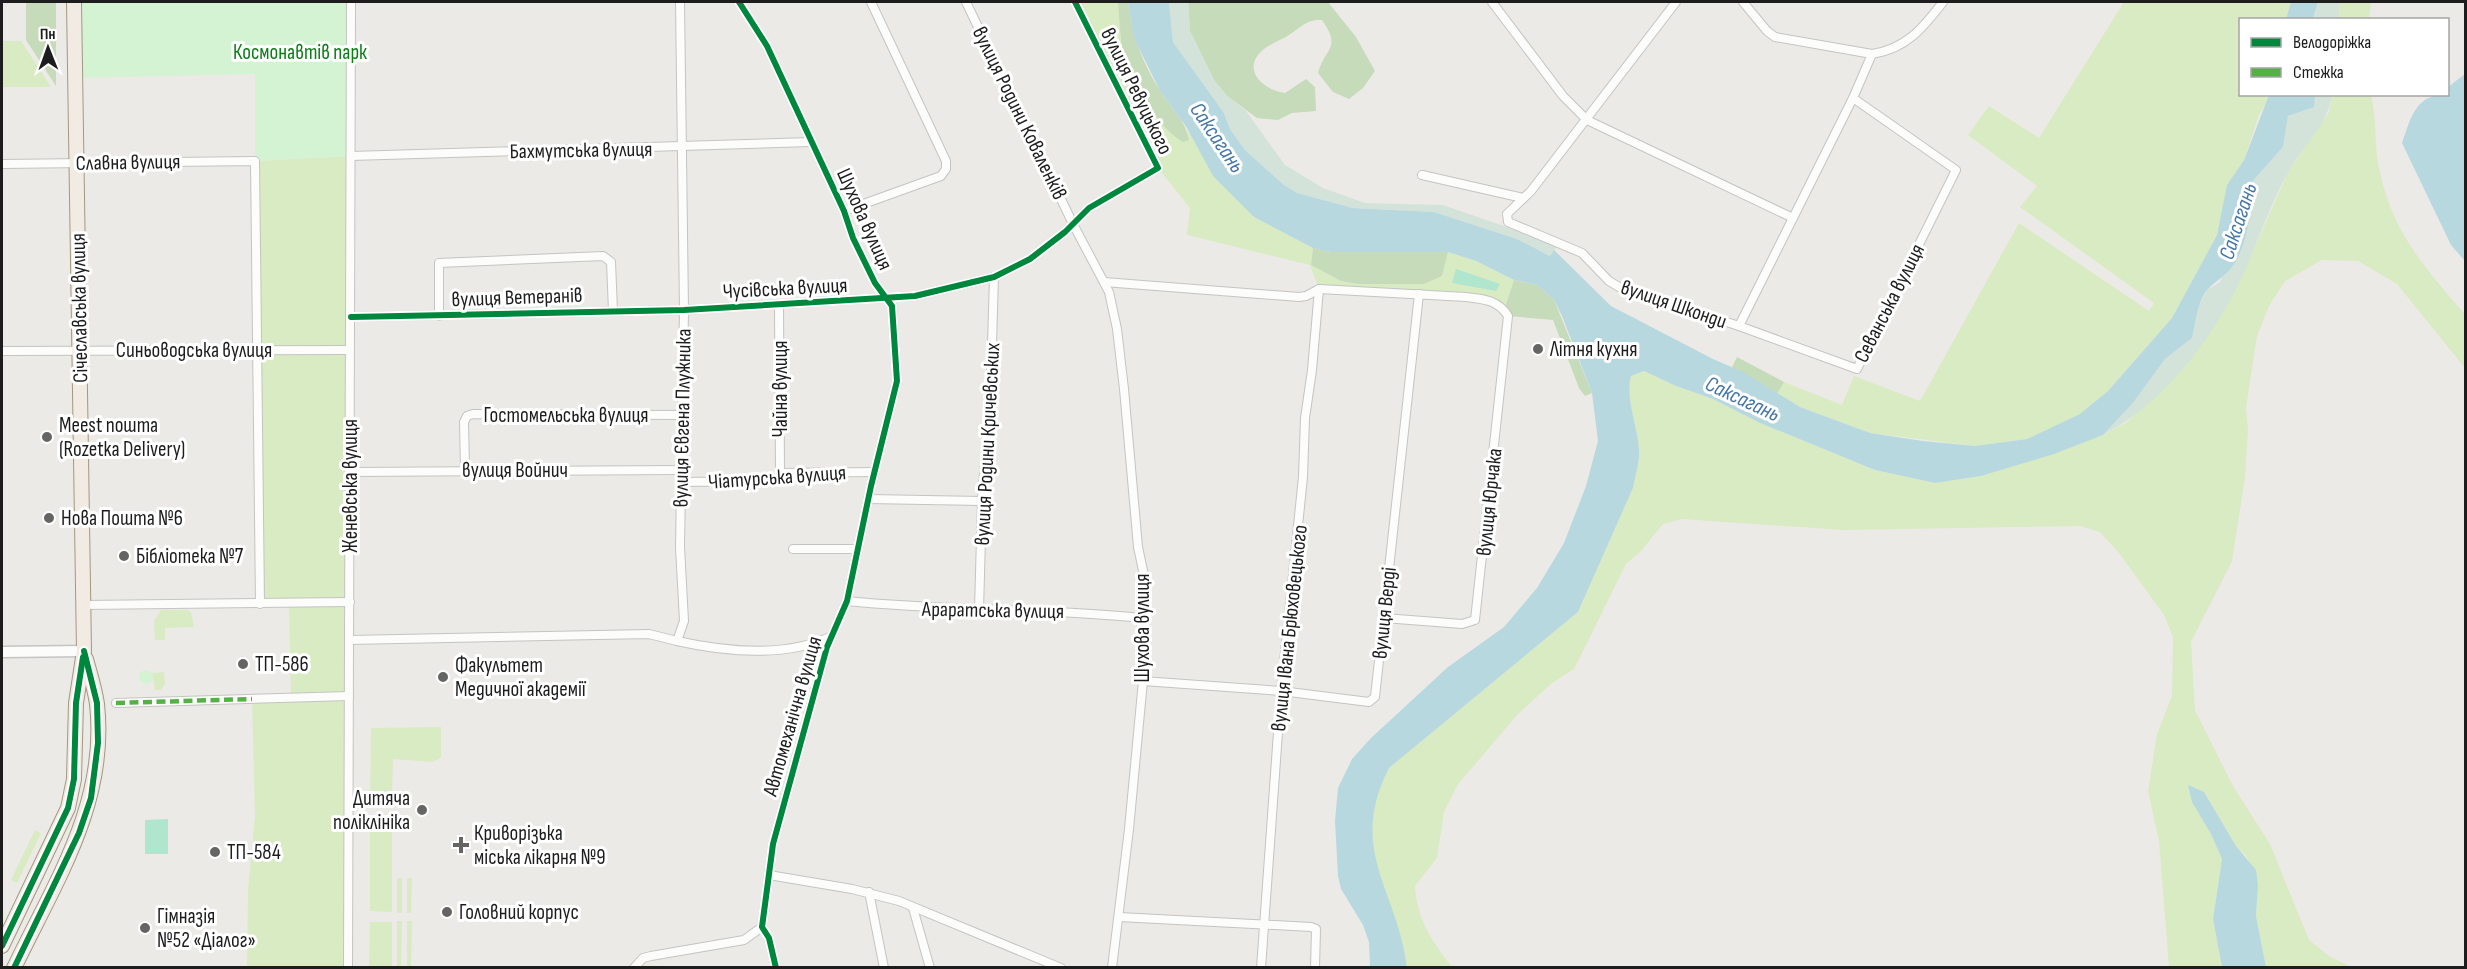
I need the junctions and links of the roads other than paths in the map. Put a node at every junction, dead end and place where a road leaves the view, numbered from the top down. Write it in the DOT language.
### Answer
graph roads {
  1 [pos="74,2"];
  2 [pos="680,2"];
  3 [pos="739,2"];
  4 [pos="871,2"];
  5 [pos="966,2"];
  6 [pos="1075,2"];
  7 [pos="1492,2"];
  8 [pos="1676,2"];
  9 [pos="1743,2"];
  10 [pos="1943,2"];
  11 [pos="351,3"];
  12 [pos="1872,54"];
  13 [pos="1853,98"];
  14 [pos="1587,120"];
  15 [pos="811,142"];
  16 [pos="682,148"];
  17 [pos="351,156"];
  18 [pos="77,163"];
  19 [pos="2,164"];
  20 [pos="1422,175"];
  21 [pos="1523,198"];
  22 [pos="844,212"];
  23 [pos="1793,218"];
  24 [pos="1073,224"];
  25 [pos="994,277"];
  26 [pos="1104,282"];
  27 [pos="1319,289"];
  28 [pos="1419,294"];
  29 [pos="887,298"];
  30 [pos="779,306"];
  31 [pos="684,310"];
  32 [pos="613,311"];
  33 [pos="439,316"];
  34 [pos="351,317"];
  35 [pos="1739,326"];
  36 [pos="258,349"];
  37 [pos="80,350"];
  38 [pos="350,350"];
  39 [pos="2,351"];
  40 [pos="683,415"];
  41 [pos="465,470"];
  42 [pos="680,470"];
  43 [pos="350,472"];
  44 [pos="874,472"];
  45 [pos="780,473"];
  46 [pos="680,482"];
  47 [pos="868,499"];
  48 [pos="982,501"];
  49 [pos="793,549"];
  50 [pos="857,549"];
  51 [pos="847,601"];
  52 [pos="350,602"];
  53 [pos="260,604"];
  54 [pos="84,605"];
  55 [pos="979,610"];
  56 [pos="1140,618"];
  57 [pos="1384,618"];
  58 [pos="830,638"];
  59 [pos="349,640"];
  60 [pos="677,641"];
  61 [pos="84,651"];
  62 [pos="2,652"];
  63 [pos="1143,681"];
  64 [pos="1281,691"];
  65 [pos="349,696"];
  66 [pos="116,703"];
  67 [pos="769,875"];
  68 [pos="869,892"];
  69 [pos="914,908"];
  70 [pos="1119,917"];
  71 [pos="762,927"];
  72 [pos="1265,927"];
  73 [pos="2,946"];
  74 [pos="14,968"];
  75 [pos="348,968"];
  76 [pos="634,968"];
  77 [pos="776,968"];
  78 [pos="884,968"];
  79 [pos="930,968"];
  80 [pos="1061,968"];
  81 [pos="1112,968"];
  82 [pos="1261,968"];
  83 [pos="1315,968"];
  1 -- 18 [label="main road, Січеславська вулиця"];
  2 -- 16 [label="street, вулиця Євгена Плужника"];
  3 -- 15 [label="street, Шухова вулиця"];
  4 -- 22 [label="street"];
  5 -- 24 [label="street, вулиця Родини Коваленків"];
  6 -- 24 [label="street, вулиця Ревуцького"];
  7 -- 14 [label="street"];
  8 -- 14 [label="street, вулиця Шконди"];
  9 -- 12 [label="street"];
  10 -- 12 [label="street"];
  11 -- 17 [label="street, Женевська вулиця"];
  12 -- 13 [label="street"];
  13 -- 23 [label="street"];
  13 -- 35 [label="street, Севанська вулиця"];
  14 -- 21 [label="street, вулиця Шконди"];
  14 -- 23 [label="street"];
  15 -- 16 [label="street, Бахмутська вулиця"];
  15 -- 22 [label="street, Шухова вулиця"];
  16 -- 17 [label="street, Бахмутська вулиця"];
  16 -- 31 [label="street, вулиця Євгена Плужника"];
  17 -- 34 [label="street, Женевська вулиця"];
  18 -- 19 [label="street, Славна вулиця"];
  18 -- 36 [label="street, Славна вулиця"];
  18 -- 37 [label="main road, Січеславська вулиця"];
  20 -- 21 [label="street"];
  21 -- 35 [label="street, вулиця Шконди"];
  22 -- 29 [label="street, Шухова вулиця"];
  23 -- 35 [label="street"];
  24 -- 25 [label="street, Шухова вулиця"];
  24 -- 26 [label="street, Шухова вулиця"];
  25 -- 29 [label="street, Шухова вулиця"];
  25 -- 48 [label="street, вулиця Родини Кричевських"];
  26 -- 27 [label="street"];
  26 -- 56 [label="street, Шухова вулиця"];
  27 -- 28 [label="street"];
  27 -- 64 [label="street, вулиця Івана Брюховецького"];
  28 -- 57 [label="street, вулиця Верді"];
  28 -- 57 [label="street, вулиця Юрчака"];
  29 -- 30 [label="street, Чусівська вулиця"];
  29 -- 44 [label="street, Автомеханічна вулиця"];
  30 -- 31 [label="street, Чусівська вулиця"];
  30 -- 45 [label="street, Чайна вулиця"];
  31 -- 32 [label="street, вулиця Ветеранів"];
  31 -- 40 [label="street, вулиця Євгена Плужника"];
  32 -- 33 [label="street, вулиця Ветеранів"];
  32 -- 33 [label="street"];
  33 -- 34 [label="street, вулиця Ветеранів"];
  34 -- 38 [label="street, Женевська вулиця"];
  36 -- 37 [label="street, Синьоводська вулиця"];
  36 -- 38 [label="street, Синьоводська вулиця"];
  36 -- 53 [label="street"];
  37 -- 39 [label="street, Синьоводська вулиця"];
  37 -- 54 [label="main road, Січеславська вулиця"];
  38 -- 43 [label="street, Женевська вулиця"];
  40 -- 41 [label="street, Гостомельська вулиця"];
  40 -- 42 [label="street, вулиця Євгена Плужника"];
  41 -- 42 [label="street, вулиця Войнич"];
  41 -- 43 [label="street, вулиця Войнич"];
  42 -- 46 [label="street, вулиця Євгена Плужника"];
  43 -- 52 [label="street, Женевська вулиця"];
  44 -- 45 [label="street, Чіатурська вулиця"];
  44 -- 47 [label="street, Автомеханічна вулиця"];
  45 -- 46 [label="street, Чіатурська вулиця"];
  46 -- 60 [label="street, вулиця Євгена Плужника"];
  47 -- 48 [label="street"];
  47 -- 50 [label="street, Автомеханічна вулиця"];
  48 -- 55 [label="street, вулиця Родини Кричевських"];
  49 -- 50 [label="street"];
  50 -- 51 [label="street, Автомеханічна вулиця"];
  51 -- 55 [label="street, Араратська вулиця"];
  51 -- 58 [label="street, Автомеханічна вулиця"];
  52 -- 53 [label="street"];
  52 -- 59 [label="street, Женевська вулиця"];
  53 -- 54 [label="street"];
  54 -- 61 [label="main road, Січеславська вулиця"];
  55 -- 56 [label="street, Араратська вулиця"];
  56 -- 63 [label="street, Шухова вулиця"];
  57 -- 64 [label="street, вулиця Верді"];
  58 -- 60 [label="street"];
  58 -- 67 [label="street, Автомеханічна вулиця"];
  59 -- 60 [label="street"];
  59 -- 65 [label="street, Женевська вулиця"];
  61 -- 62 [label="street"];
  61 -- 73 [label="main road"];
  61 -- 74 [label="main road"];
  63 -- 64 [label="street, вулиця Верді"];
  63 -- 70 [label="street, Шухова вулиця"];
  64 -- 72 [label="street, вулиця Івана Брюховецького"];
  65 -- 66 [label="street"];
  65 -- 75 [label="street, Женевська вулиця"];
  67 -- 68 [label="street"];
  67 -- 71 [label="street, Автомеханічна вулиця"];
  68 -- 69 [label="street"];
  68 -- 78 [label="street"];
  69 -- 79 [label="street"];
  69 -- 80 [label="street"];
  70 -- 72 [label="street"];
  70 -- 81 [label="street, Шухова вулиця"];
  71 -- 76 [label="street"];
  71 -- 77 [label="street, Автомеханічна вулиця"];
  72 -- 82 [label="street, вулиця Івана Брюховецького"];
  72 -- 83 [label="street"];
}
